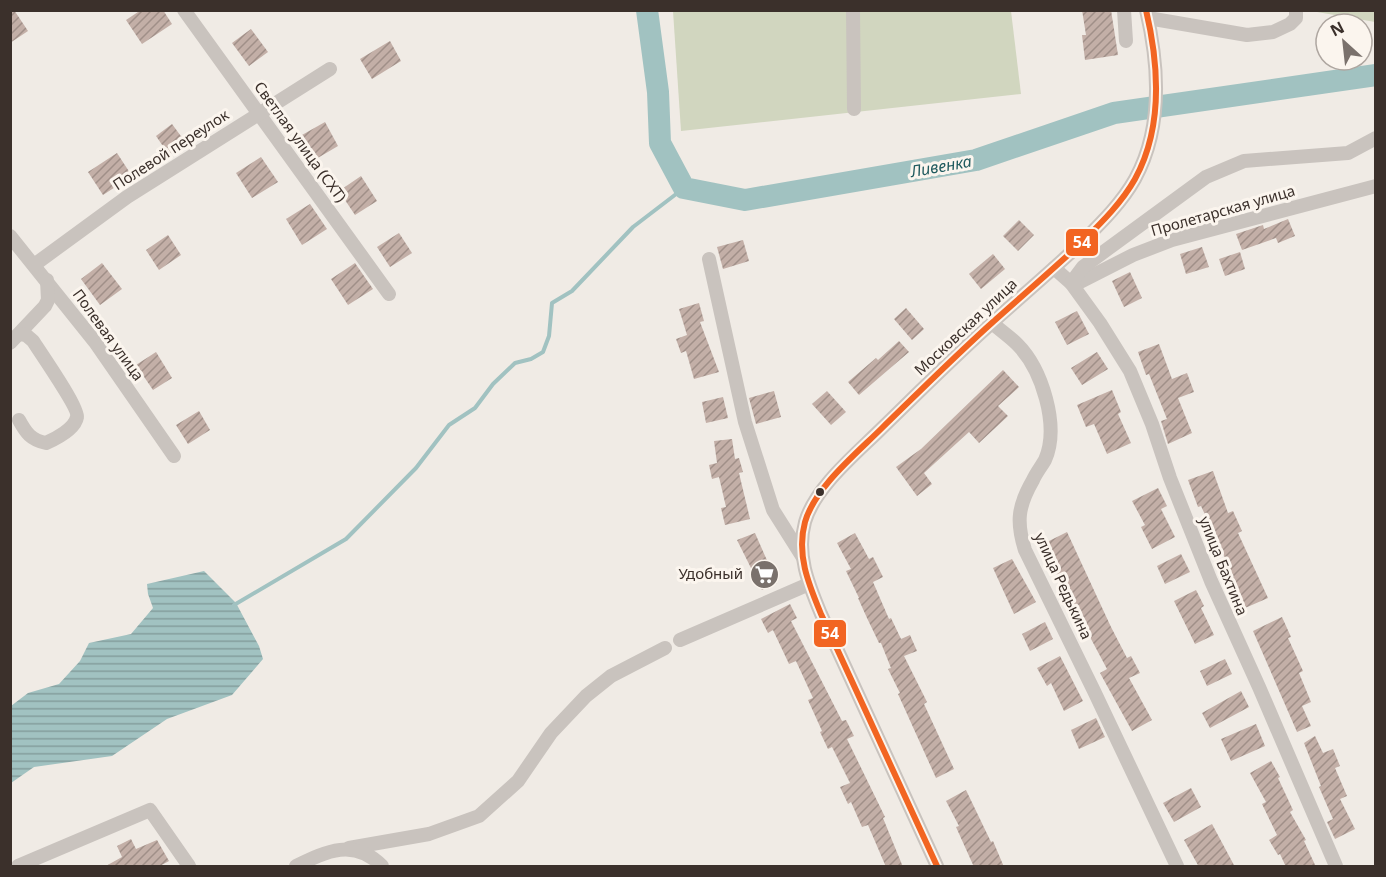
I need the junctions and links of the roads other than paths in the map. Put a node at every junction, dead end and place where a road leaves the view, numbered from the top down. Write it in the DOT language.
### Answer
graph roads {
  1 [pos="184,10"];
  2 [pos="853,10"];
  3 [pos="1124,10"];
  4 [pos="1296,10"];
  5 [pos="1147,14"];
  6 [pos="1126,41"];
  7 [pos="330,69"];
  8 [pos="854,109"];
  9 [pos="259,113"];
  10 [pos="1376,138"];
  11 [pos="1376,186"];
  12 [pos="10,236"];
  13 [pos="709,259"];
  14 [pos="34,265"];
  15 [pos="1054,268"];
  16 [pos="47,280"];
  17 [pos="1071,283"];
  18 [pos="389,294"];
  19 [pos="992,323"];
  20 [pos="15,339"];
  21 [pos="19,420"];
  22 [pos="174,456"];
  23 [pos="802,556"];
  24 [pos="809,584"];
  25 [pos="680,640"];
  26 [pos="665,648"];
  27 [pos="349,848"];
  28 [pos="18,867"];
  29 [pos="189,867"];
  30 [pos="296,867"];
  31 [pos="382,867"];
  32 [pos="937,867"];
  33 [pos="1177,867"];
  34 [pos="1335,867"];
  1 -- 9 [label="street, Светлая улица (СХТ)"];
  2 -- 8 [label="street"];
  3 -- 6 [label="street"];
  4 -- 5 [label="street"];
  5 -- 15 [label="street, Московская улица"];
  7 -- 9 [label="street, Полевой переулок"];
  9 -- 14 [label="street, Полевой переулок"];
  9 -- 18 [label="street, Светлая улица (СХТ)"];
  10 -- 17 [label="street"];
  11 -- 17 [label="street, Пролетарская улица"];
  12 -- 14 [label="street, Полевая улица"];
  13 -- 23 [label="street, Московская улица"];
  14 -- 16 [label="street, Полевая улица"];
  15 -- 17 [label="street"];
  15 -- 19 [label="street, Московская улица"];
  16 -- 20 [label="street"];
  16 -- 22 [label="street, Полевая улица"];
  17 -- 34 [label="street, улица Бахтина"];
  19 -- 23 [label="street, Московская улица"];
  19 -- 33 [label="street, улица Редькина"];
  20 -- 21 [label="street"];
  23 -- 24 [label="street, Московская улица"];
  24 -- 25 [label="street"];
  24 -- 32 [label="street, Московская улица"];
  26 -- 27 [label="street"];
  27 -- 30 [label="street"];
  27 -- 31 [label="street"];
  28 -- 29 [label="street"];
}
